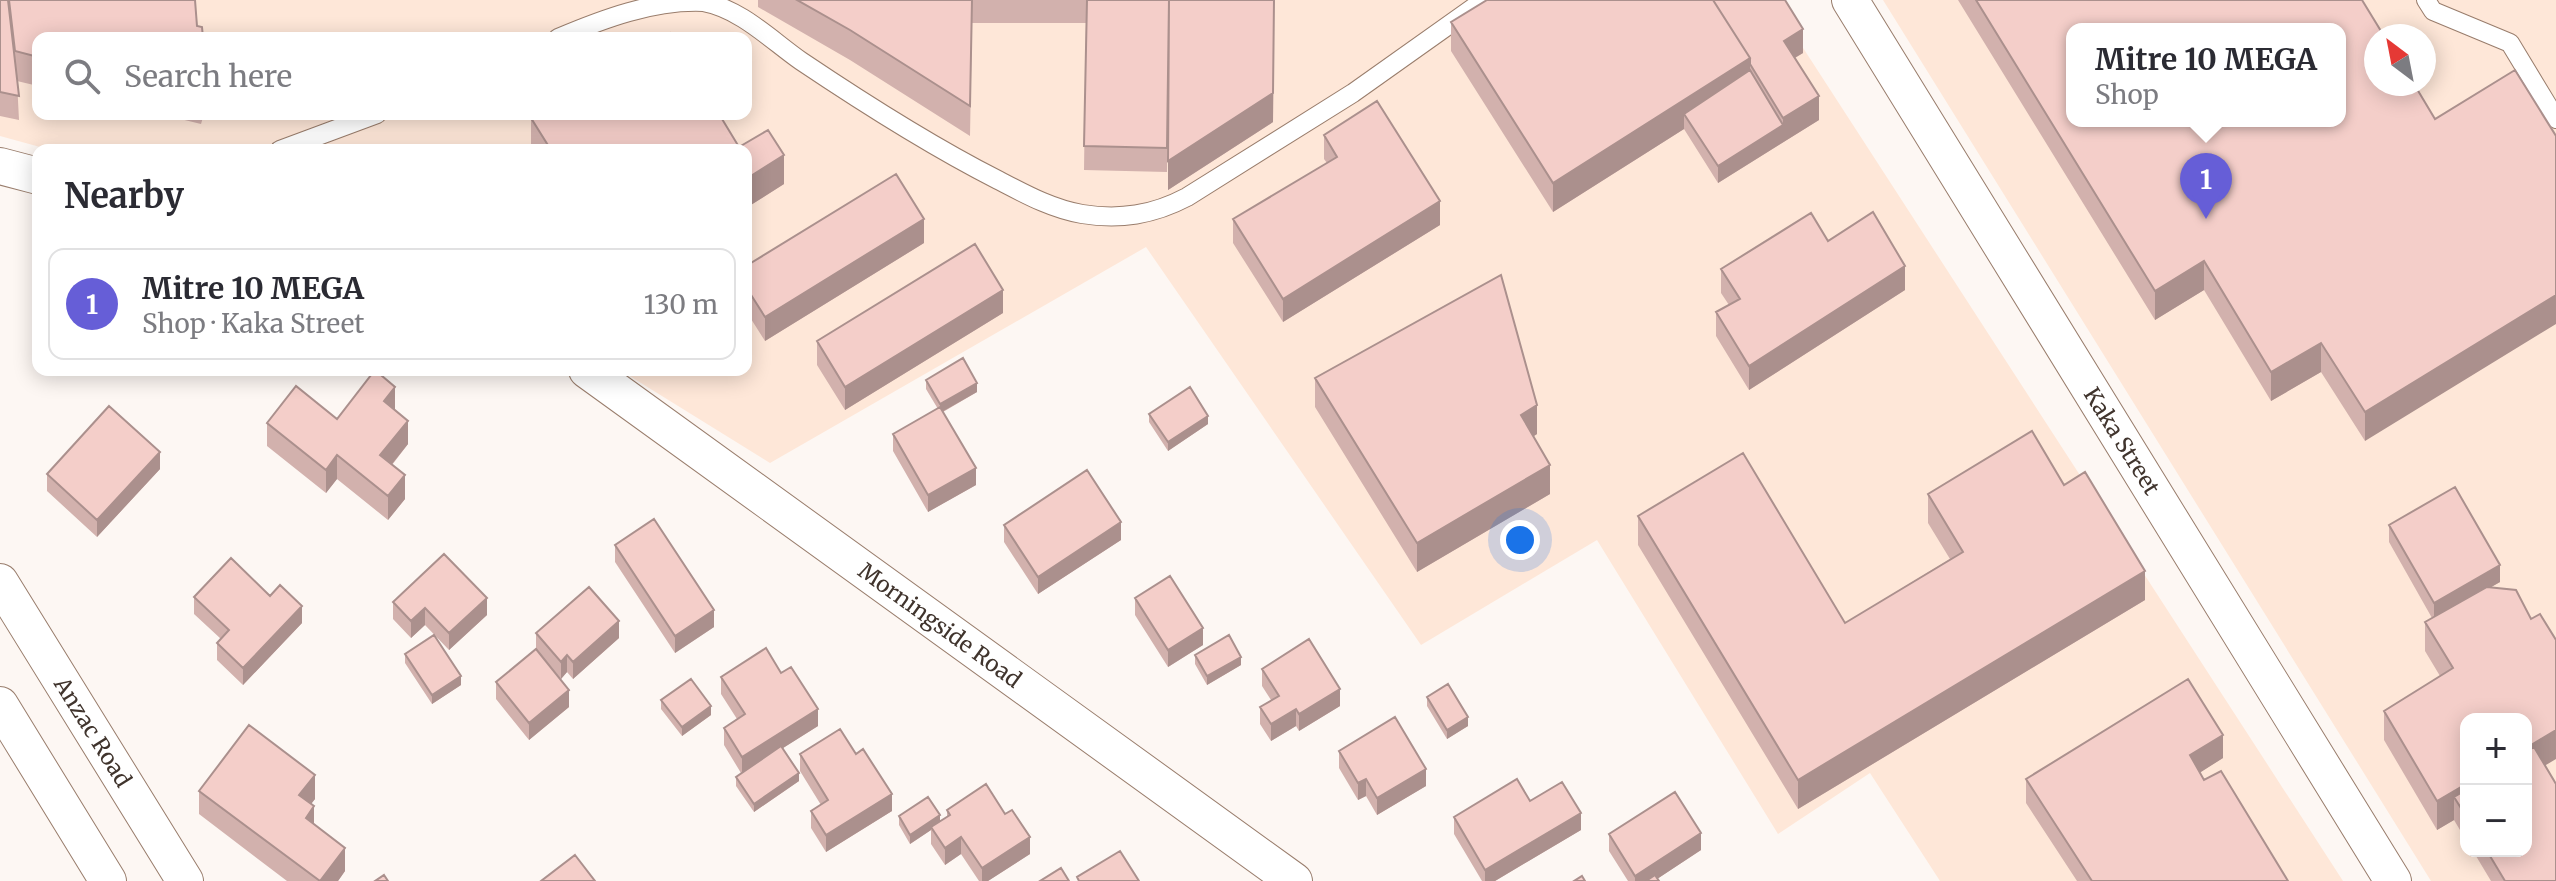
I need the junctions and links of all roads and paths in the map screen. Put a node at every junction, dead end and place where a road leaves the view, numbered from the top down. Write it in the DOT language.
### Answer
graph roads {
  1 [pos="1484,0"];
  2 [pos="1850,0"];
  3 [pos="2426,0"];
  4 [pos="573,32"];
  5 [pos="2556,119"];
  6 [pos="361,120"];
  7 [pos="296,144"];
  8 [pos="0,166"];
  9 [pos="32,174"];
  10 [pos="595,376"];
  11 [pos="0,582"];
  12 [pos="0,705"];
  13 [pos="108,881"];
  14 [pos="185,881"];
  15 [pos="1294,881"];
  16 [pos="2393,881"];
  1 -- 4 [label="lane"];
  2 -- 16 [label="street, Kaka Street"];
  3 -- 5 [label="lane"];
  6 -- 7 [label="lane"];
  8 -- 9 [label="street"];
  10 -- 15 [label="street, Morningside Road"];
  11 -- 14 [label="street, Anzac Road"];
  12 -- 13 [label="street"];
}
